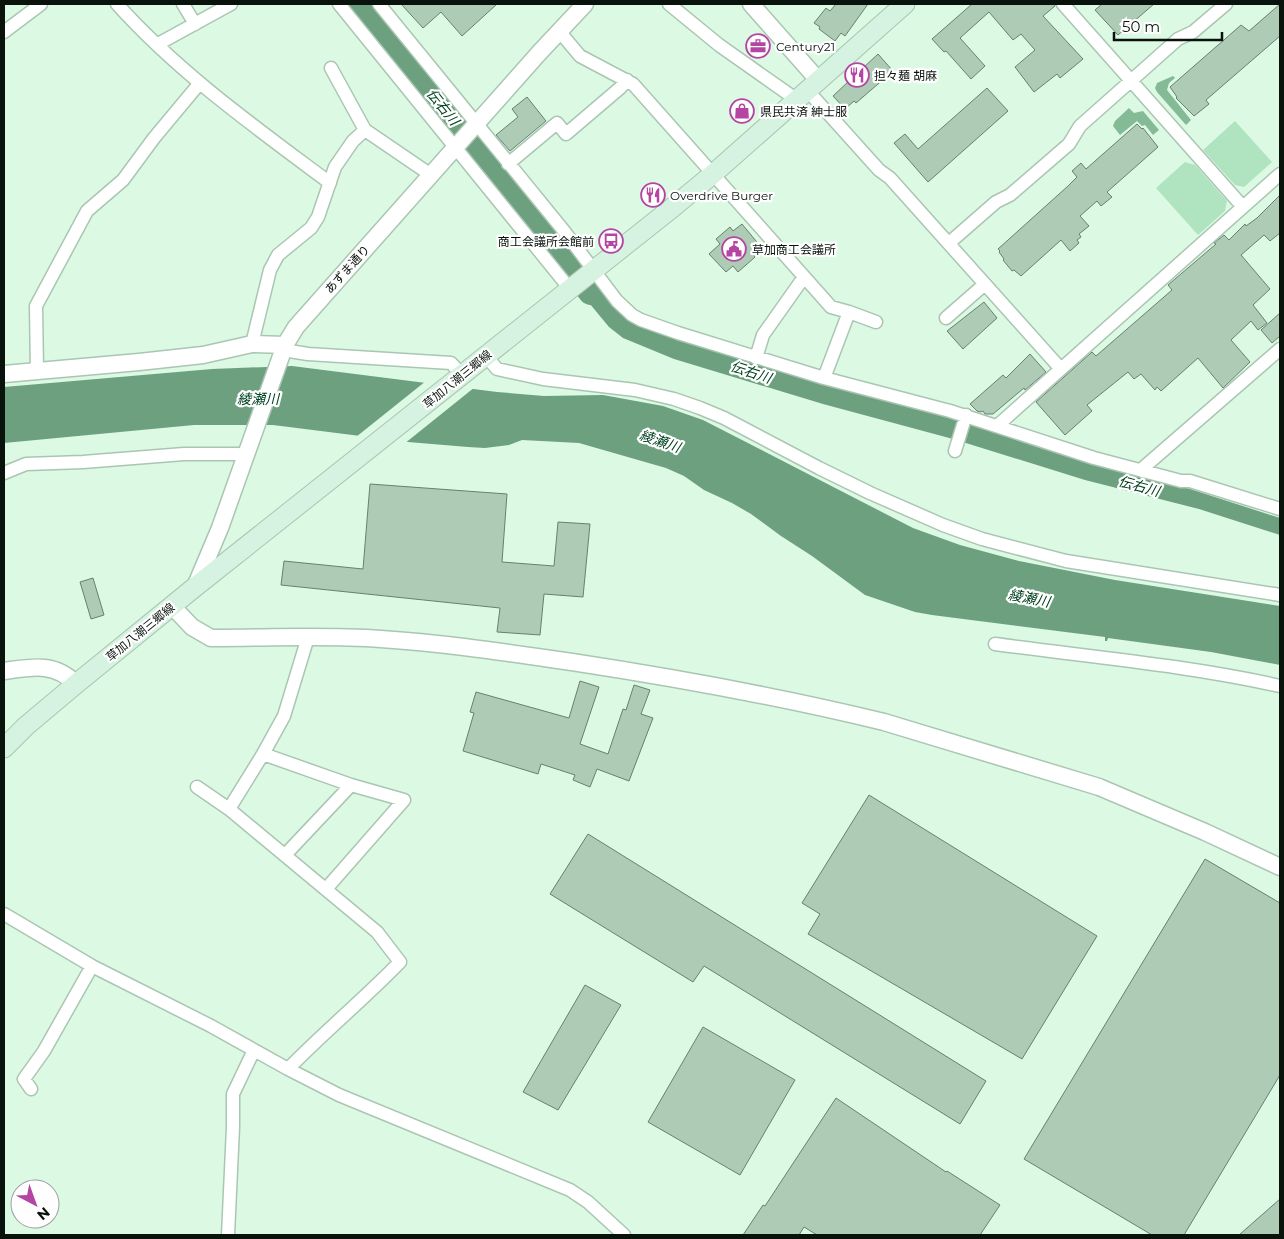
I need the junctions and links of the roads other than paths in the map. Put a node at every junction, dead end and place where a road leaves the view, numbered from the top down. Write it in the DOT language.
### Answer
graph roads {
  1 [pos="41,4"];
  2 [pos="117,4"];
  3 [pos="183,4"];
  4 [pos="231,4"];
  5 [pos="339,4"];
  6 [pos="379,4"];
  7 [pos="585,4"];
  8 [pos="669,4"];
  9 [pos="751,4"];
  10 [pos="905,4"];
  11 [pos="1063,4"];
  12 [pos="1226,4"];
  13 [pos="195,24"];
  14 [pos="559,31"];
  15 [pos="4,32"];
  16 [pos="158,44"];
  17 [pos="331,68"];
  18 [pos="626,80"];
  19 [pos="1131,81"];
  20 [pos="198,84"];
  21 [pos="808,90"];
  22 [pos="475,126"];
  23 [pos="365,130"];
  24 [pos="458,146"];
  25 [pos="508,164"];
  26 [pos="713,174"];
  27 [pos="1280,174"];
  28 [pos="431,175"];
  29 [pos="330,183"];
  30 [pos="1243,207"];
  31 [pos="948,244"];
  32 [pos="592,272"];
  33 [pos="804,277"];
  34 [pos="984,284"];
  35 [pos="572,288"];
  36 [pos="849,312"];
  37 [pos="946,318"];
  38 [pos="876,322"];
  39 [pos="252,344"];
  40 [pos="1280,349"];
  41 [pos="282,353"];
  42 [pos="486,356"];
  43 [pos="756,358"];
  44 [pos="1060,368"];
  45 [pos="37,371"];
  46 [pos="465,373"];
  47 [pos="4,374"];
  48 [pos="824,378"];
  49 [pos="965,418"];
  50 [pos="997,426"];
  51 [pos="249,447"];
  52 [pos="956,447"];
  53 [pos="1142,471"];
  54 [pos="4,473"];
  55 [pos="1280,509"];
  56 [pos="195,587"];
  57 [pos="1280,596"];
  58 [pos="172,606"];
  59 [pos="308,637"];
  60 [pos="995,644"];
  61 [pos="4,671"];
  62 [pos="76,684"];
  63 [pos="1280,686"];
  64 [pos="4,748"];
  65 [pos="263,754"];
  66 [pos="350,785"];
  67 [pos="197,787"];
  68 [pos="229,809"];
  69 [pos="285,855"];
  70 [pos="1280,867"];
  71 [pos="326,889"];
  72 [pos="4,914"];
  73 [pos="92,966"];
  74 [pos="254,1050"];
  75 [pos="288,1069"];
  76 [pos="31,1089"];
  77 [pos="228,1235"];
  78 [pos="622,1235"];
  1 -- 15 [label="street"];
  2 -- 16 [label="street"];
  3 -- 13 [label="street"];
  4 -- 13 [label="street"];
  5 -- 24 [label="street"];
  6 -- 22 [label="street"];
  7 -- 14 [label="street, あずま通り"];
  8 -- 21 [label="street"];
  9 -- 21 [label="street"];
  10 -- 21 [label="main road, 草加八潮三郷線"];
  11 -- 19 [label="street"];
  12 -- 19 [label="street"];
  13 -- 16 [label="street"];
  14 -- 18 [label="street"];
  14 -- 22 [label="street, あずま通り"];
  16 -- 20 [label="street"];
  17 -- 23 [label="street"];
  18 -- 25 [label="street"];
  18 -- 26 [label="street"];
  19 -- 30 [label="street"];
  19 -- 31 [label="street"];
  20 -- 29 [label="street"];
  20 -- 45 [label="street"];
  21 -- 26 [label="main road, 草加八潮三郷線"];
  21 -- 31 [label="street"];
  22 -- 24 [label="street, あずま通り"];
  22 -- 25 [label="street"];
  23 -- 28 [label="street"];
  23 -- 29 [label="street"];
  24 -- 28 [label="street, あずま通り"];
  24 -- 35 [label="street"];
  25 -- 32 [label="street"];
  26 -- 32 [label="main road, 草加八潮三郷線"];
  26 -- 33 [label="street"];
  27 -- 30 [label="street"];
  28 -- 41 [label="street, あずま通り"];
  29 -- 39 [label="street"];
  30 -- 44 [label="street"];
  31 -- 34 [label="street"];
  32 -- 35 [label="main road, 草加八潮三郷線"];
  32 -- 43 [label="street"];
  33 -- 36 [label="street"];
  33 -- 43 [label="street"];
  34 -- 37 [label="street"];
  34 -- 44 [label="street"];
  35 -- 42 [label="main road, 草加八潮三郷線"];
  36 -- 38 [label="street"];
  36 -- 48 [label="street"];
  39 -- 41 [label="street"];
  39 -- 45 [label="street"];
  40 -- 53 [label="street"];
  41 -- 46 [label="street"];
  41 -- 51 [label="street, あずま通り"];
  42 -- 46 [label="main road, 草加八潮三郷線"];
  42 -- 57 [label="street"];
  43 -- 48 [label="street"];
  44 -- 50 [label="street"];
  45 -- 47 [label="street"];
  46 -- 56 [label="main road, 草加八潮三郷線"];
  48 -- 49 [label="street"];
  49 -- 50 [label="street"];
  49 -- 52 [label="street"];
  50 -- 53 [label="street"];
  51 -- 54 [label="street"];
  51 -- 56 [label="street, あずま通り"];
  53 -- 55 [label="street"];
  56 -- 58 [label="main road, 草加八潮三郷線"];
  58 -- 59 [label="street"];
  58 -- 62 [label="main road, 草加八潮三郷線"];
  59 -- 65 [label="street"];
  59 -- 70 [label="street"];
  60 -- 63 [label="street"];
  61 -- 62 [label="street"];
  62 -- 64 [label="main road, 草加八潮三郷線"];
  65 -- 66 [label="street"];
  65 -- 68 [label="street"];
  66 -- 69 [label="street"];
  66 -- 71 [label="street"];
  67 -- 68 [label="street"];
  68 -- 69 [label="street"];
  69 -- 71 [label="street"];
  71 -- 75 [label="street"];
  72 -- 73 [label="street"];
  73 -- 74 [label="street"];
  73 -- 76 [label="street"];
  74 -- 75 [label="street"];
  74 -- 77 [label="street"];
  75 -- 78 [label="street"];
}
